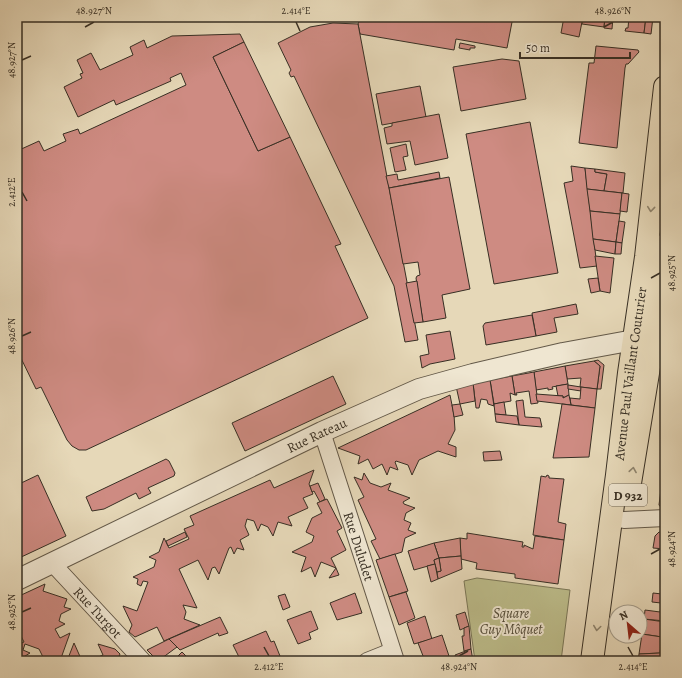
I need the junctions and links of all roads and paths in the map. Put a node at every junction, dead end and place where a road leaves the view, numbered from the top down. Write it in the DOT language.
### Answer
graph roads {
  1 [pos="665,86"];
  2 [pos="665,245"];
  3 [pos="659,330"];
  4 [pos="634,340"];
  5 [pos="322,432"];
  6 [pos="665,518"];
  7 [pos="624,520"];
  8 [pos="53,564"];
  9 [pos="17,580"];
  10 [pos="394,656"];
  11 [pos="143,661"];
  12 [pos="367,661"];
  13 [pos="592,661"];
  14 [pos="607,661"];
  1 -- 4 [label="main road, Avenue Paul Vaillant Couturier / D 932, one-way"];
  2 -- 3 [label="main road, Avenue Paul Vaillant Couturier / D 932"];
  3 -- 4 [label="street"];
  7 -- 3 [label="main road, Avenue Paul Vaillant Couturier / D 932, one-way"];
  4 -- 5 [label="street, Rue Rateau"];
  4 -- 13 [label="main road, Avenue Paul Vaillant Couturier / D 932, one-way"];
  5 -- 8 [label="street, Rue Rateau"];
  5 -- 10 [label="street, Rue Duludet"];
  6 -- 7 [label="street"];
  7 -- 14 [label="main road, Avenue Paul Vaillant Couturier / D 932"];
  8 -- 9 [label="street, Rue Rateau"];
  8 -- 11 [label="street, Rue Turgot"];
  10 -- 12 [label="street"];
}
